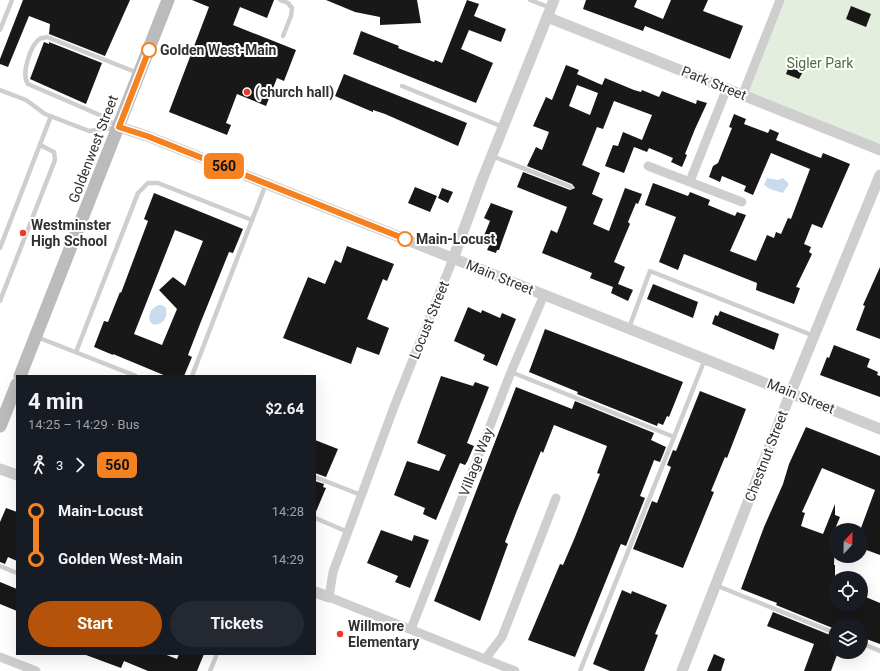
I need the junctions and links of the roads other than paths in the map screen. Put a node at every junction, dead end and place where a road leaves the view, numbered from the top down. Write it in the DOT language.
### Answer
graph roads {
  1 [pos="12,0"];
  2 [pos="168,0"];
  3 [pos="280,0"];
  4 [pos="530,0"];
  5 [pos="780,0"];
  6 [pos="550,8"];
  7 [pos="0,30"];
  8 [pos="283,36"];
  9 [pos="140,74"];
  10 [pos="402,86"];
  11 [pos="727,88"];
  12 [pos="0,90"];
  13 [pos="743,94"];
  14 [pos="51,116"];
  15 [pos="119,127"];
  16 [pos="503,127"];
  17 [pos="40,145"];
  18 [pos="880,150"];
  19 [pos="492,156"];
  20 [pos="648,166"];
  21 [pos="880,176"];
  22 [pos="690,181"];
  23 [pos="266,184"];
  24 [pos="571,186"];
  25 [pos="742,202"];
  26 [pos="252,220"];
  27 [pos="0,248"];
  28 [pos="454,259"];
  29 [pos="544,295"];
  30 [pos="0,301"];
  31 [pos="629,328"];
  32 [pos="814,336"];
  33 [pos="36,337"];
  34 [pos="76,352"];
  35 [pos="705,358"];
  36 [pos="511,372"];
  37 [pos="20,375"];
  38 [pos="134,375"];
  39 [pos="192,375"];
  40 [pos="16,386"];
  41 [pos="791,392"];
  42 [pos="0,426"];
  43 [pos="880,429"];
  44 [pos="674,437"];
  45 [pos="0,468"];
  46 [pos="16,475"];
  47 [pos="316,477"];
  48 [pos="361,496"];
  49 [pos="556,498"];
  50 [pos="316,518"];
  51 [pos="348,532"];
  52 [pos="0,566"];
  53 [pos="16,573"];
  54 [pos="715,585"];
  55 [pos="316,592"];
  56 [pos="329,597"];
  57 [pos="410,629"];
  58 [pos="828,630"];
  59 [pos="868,646"];
  60 [pos="880,651"];
  61 [pos="217,655"];
  62 [pos="0,656"];
  63 [pos="485,659"];
  64 [pos="36,671"];
  65 [pos="210,671"];
  66 [pos="516,671"];
  67 [pos="580,671"];
  68 [pos="682,671"];
  1 -- 7 [label="lane"];
  2 -- 9 [label="main road, Goldenwest Street"];
  3 -- 8 [label="lane"];
  4 -- 6 [label="lane"];
  5 -- 13 [label="street"];
  6 -- 11 [label="street, Park Street"];
  6 -- 16 [label="street, Locust Street"];
  9 -- 15 [label="main road, Goldenwest Street"];
  9 -- 15 [label="lane"];
  10 -- 16 [label="lane"];
  11 -- 13 [label="street, Park Street"];
  11 -- 22 [label="street"];
  12 -- 14 [label="lane"];
  13 -- 18 [label="street, Park Street"];
  14 -- 15 [label="lane"];
  14 -- 17 [label="lane"];
  15 -- 23 [label="street, Main Street"];
  15 -- 33 [label="main road, Goldenwest Street"];
  16 -- 19 [label="street, Locust Street"];
  17 -- 27 [label="lane"];
  17 -- 30 [label="lane"];
  19 -- 24 [label="lane"];
  19 -- 28 [label="street, Locust Street"];
  20 -- 22 [label="street"];
  21 -- 32 [label="street, Chestnut Street"];
  22 -- 25 [label="street"];
  23 -- 26 [label="lane"];
  23 -- 28 [label="street, Main Street"];
  26 -- 34 [label="lane"];
  26 -- 39 [label="lane"];
  28 -- 29 [label="street, Main Street"];
  28 -- 48 [label="street, Locust Street"];
  29 -- 31 [label="street, Main Street"];
  29 -- 36 [label="street, Village Way"];
  31 -- 32 [label="lane"];
  31 -- 35 [label="street, Main Street"];
  32 -- 41 [label="street, Chestnut Street"];
  33 -- 34 [label="lane"];
  33 -- 37 [label="main road, Goldenwest Street"];
  34 -- 38 [label="lane"];
  35 -- 41 [label="street, Main Street"];
  35 -- 44 [label="lane"];
  36 -- 44 [label="lane"];
  36 -- 57 [label="street, Village Way"];
  40 -- 42 [label="main road"];
  41 -- 43 [label="street, Main Street"];
  41 -- 54 [label="street, Chestnut Street"];
  44 -- 67 [label="lane"];
  45 -- 46 [label="street"];
  47 -- 48 [label="lane"];
  48 -- 51 [label="street, Locust Street"];
  49 -- 63 [label="street"];
  50 -- 51 [label="lane"];
  51 -- 56 [label="street, Locust Street"];
  52 -- 53 [label="lane"];
  54 -- 58 [label="lane"];
  54 -- 68 [label="street, Chestnut Street"];
  55 -- 56 [label="street"];
  56 -- 57 [label="street"];
  57 -- 63 [label="street"];
  59 -- 60 [label="lane"];
  61 -- 65 [label="lane"];
  62 -- 64 [label="street"];
  63 -- 66 [label="street"];
}
